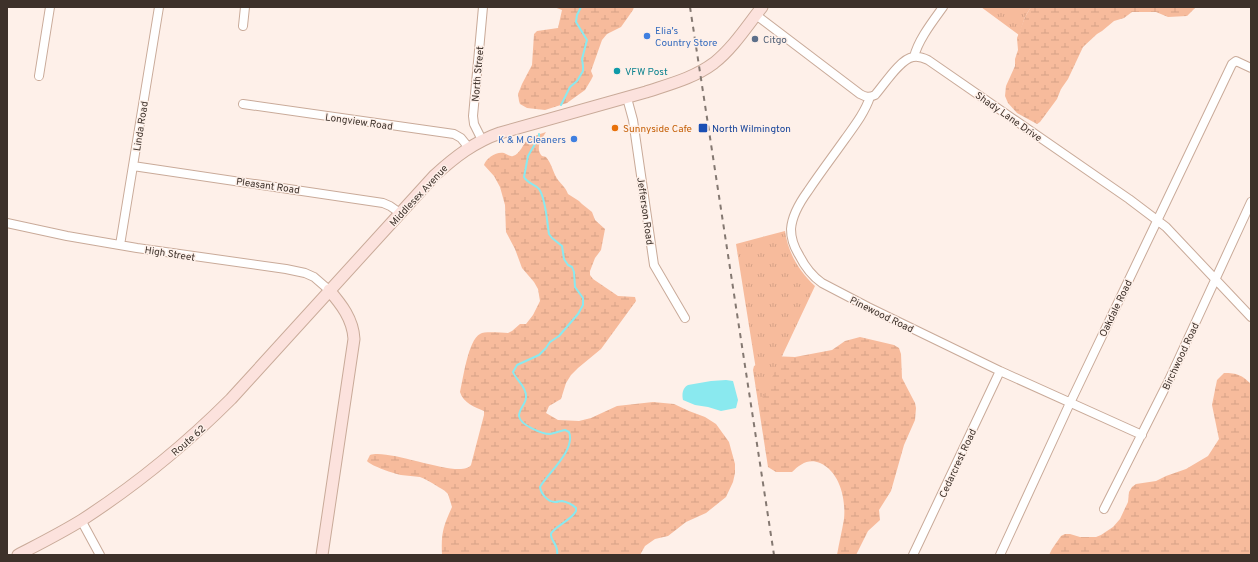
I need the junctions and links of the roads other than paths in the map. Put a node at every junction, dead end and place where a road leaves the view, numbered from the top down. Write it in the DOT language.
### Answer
graph roads {
  1 [pos="50,7"];
  2 [pos="159,7"];
  3 [pos="245,7"];
  4 [pos="483,7"];
  5 [pos="943,7"];
  6 [pos="759,11"];
  7 [pos="243,26"];
  8 [pos="914,57"];
  9 [pos="1251,68"];
  10 [pos="39,76"];
  11 [pos="870,97"];
  12 [pos="627,98"];
  13 [pos="243,104"];
  14 [pos="482,140"];
  15 [pos="469,148"];
  16 [pos="134,166"];
  17 [pos="1251,202"];
  18 [pos="400,213"];
  19 [pos="1157,220"];
  20 [pos="7,223"];
  21 [pos="120,245"];
  22 [pos="1215,280"];
  23 [pos="329,290"];
  24 [pos="1251,317"];
  25 [pos="685,318"];
  26 [pos="1000,371"];
  27 [pos="1070,403"];
  28 [pos="1142,436"];
  29 [pos="1104,509"];
  30 [pos="81,520"];
  31 [pos="18,555"];
  32 [pos="100,555"];
  33 [pos="322,555"];
  34 [pos="913,555"];
  35 [pos="1000,555"];
  1 -- 10 [label="street"];
  2 -- 16 [label="street, Linda Road"];
  3 -- 7 [label="street"];
  4 -- 14 [label="street, North Street"];
  5 -- 8 [label="street"];
  6 -- 11 [label="street"];
  6 -- 12 [label="main road, Middlesex Avenue"];
  8 -- 11 [label="street"];
  8 -- 19 [label="street, Shady Lane Drive"];
  9 -- 19 [label="street, Oakdale Road"];
  11 -- 26 [label="street, Pinewood Road"];
  12 -- 14 [label="main road, Middlesex Avenue"];
  12 -- 25 [label="street, Jefferson Road"];
  13 -- 15 [label="street, Longview Road"];
  14 -- 15 [label="main road, Middlesex Avenue"];
  15 -- 18 [label="main road, Middlesex Avenue"];
  16 -- 18 [label="street, Pleasant Road"];
  16 -- 21 [label="street, Linda Road"];
  17 -- 22 [label="street, Birchwood Road"];
  18 -- 23 [label="main road, Middlesex Avenue"];
  19 -- 22 [label="street, Shady Lane Drive"];
  19 -- 27 [label="street, Oakdale Road"];
  20 -- 21 [label="street, High Street"];
  21 -- 23 [label="street, High Street"];
  22 -- 24 [label="street, Shady Lane Drive"];
  22 -- 28 [label="street, Birchwood Road"];
  23 -- 30 [label="main road, Route 62"];
  23 -- 33 [label="main road"];
  26 -- 27 [label="street, Pinewood Road"];
  26 -- 34 [label="street, Cedarcrest Road"];
  27 -- 28 [label="street, Pinewood Road"];
  27 -- 35 [label="street, Oakdale Road"];
  28 -- 29 [label="street, Birchwood Road"];
  30 -- 31 [label="main road, Route 62"];
  30 -- 32 [label="street"];
}
